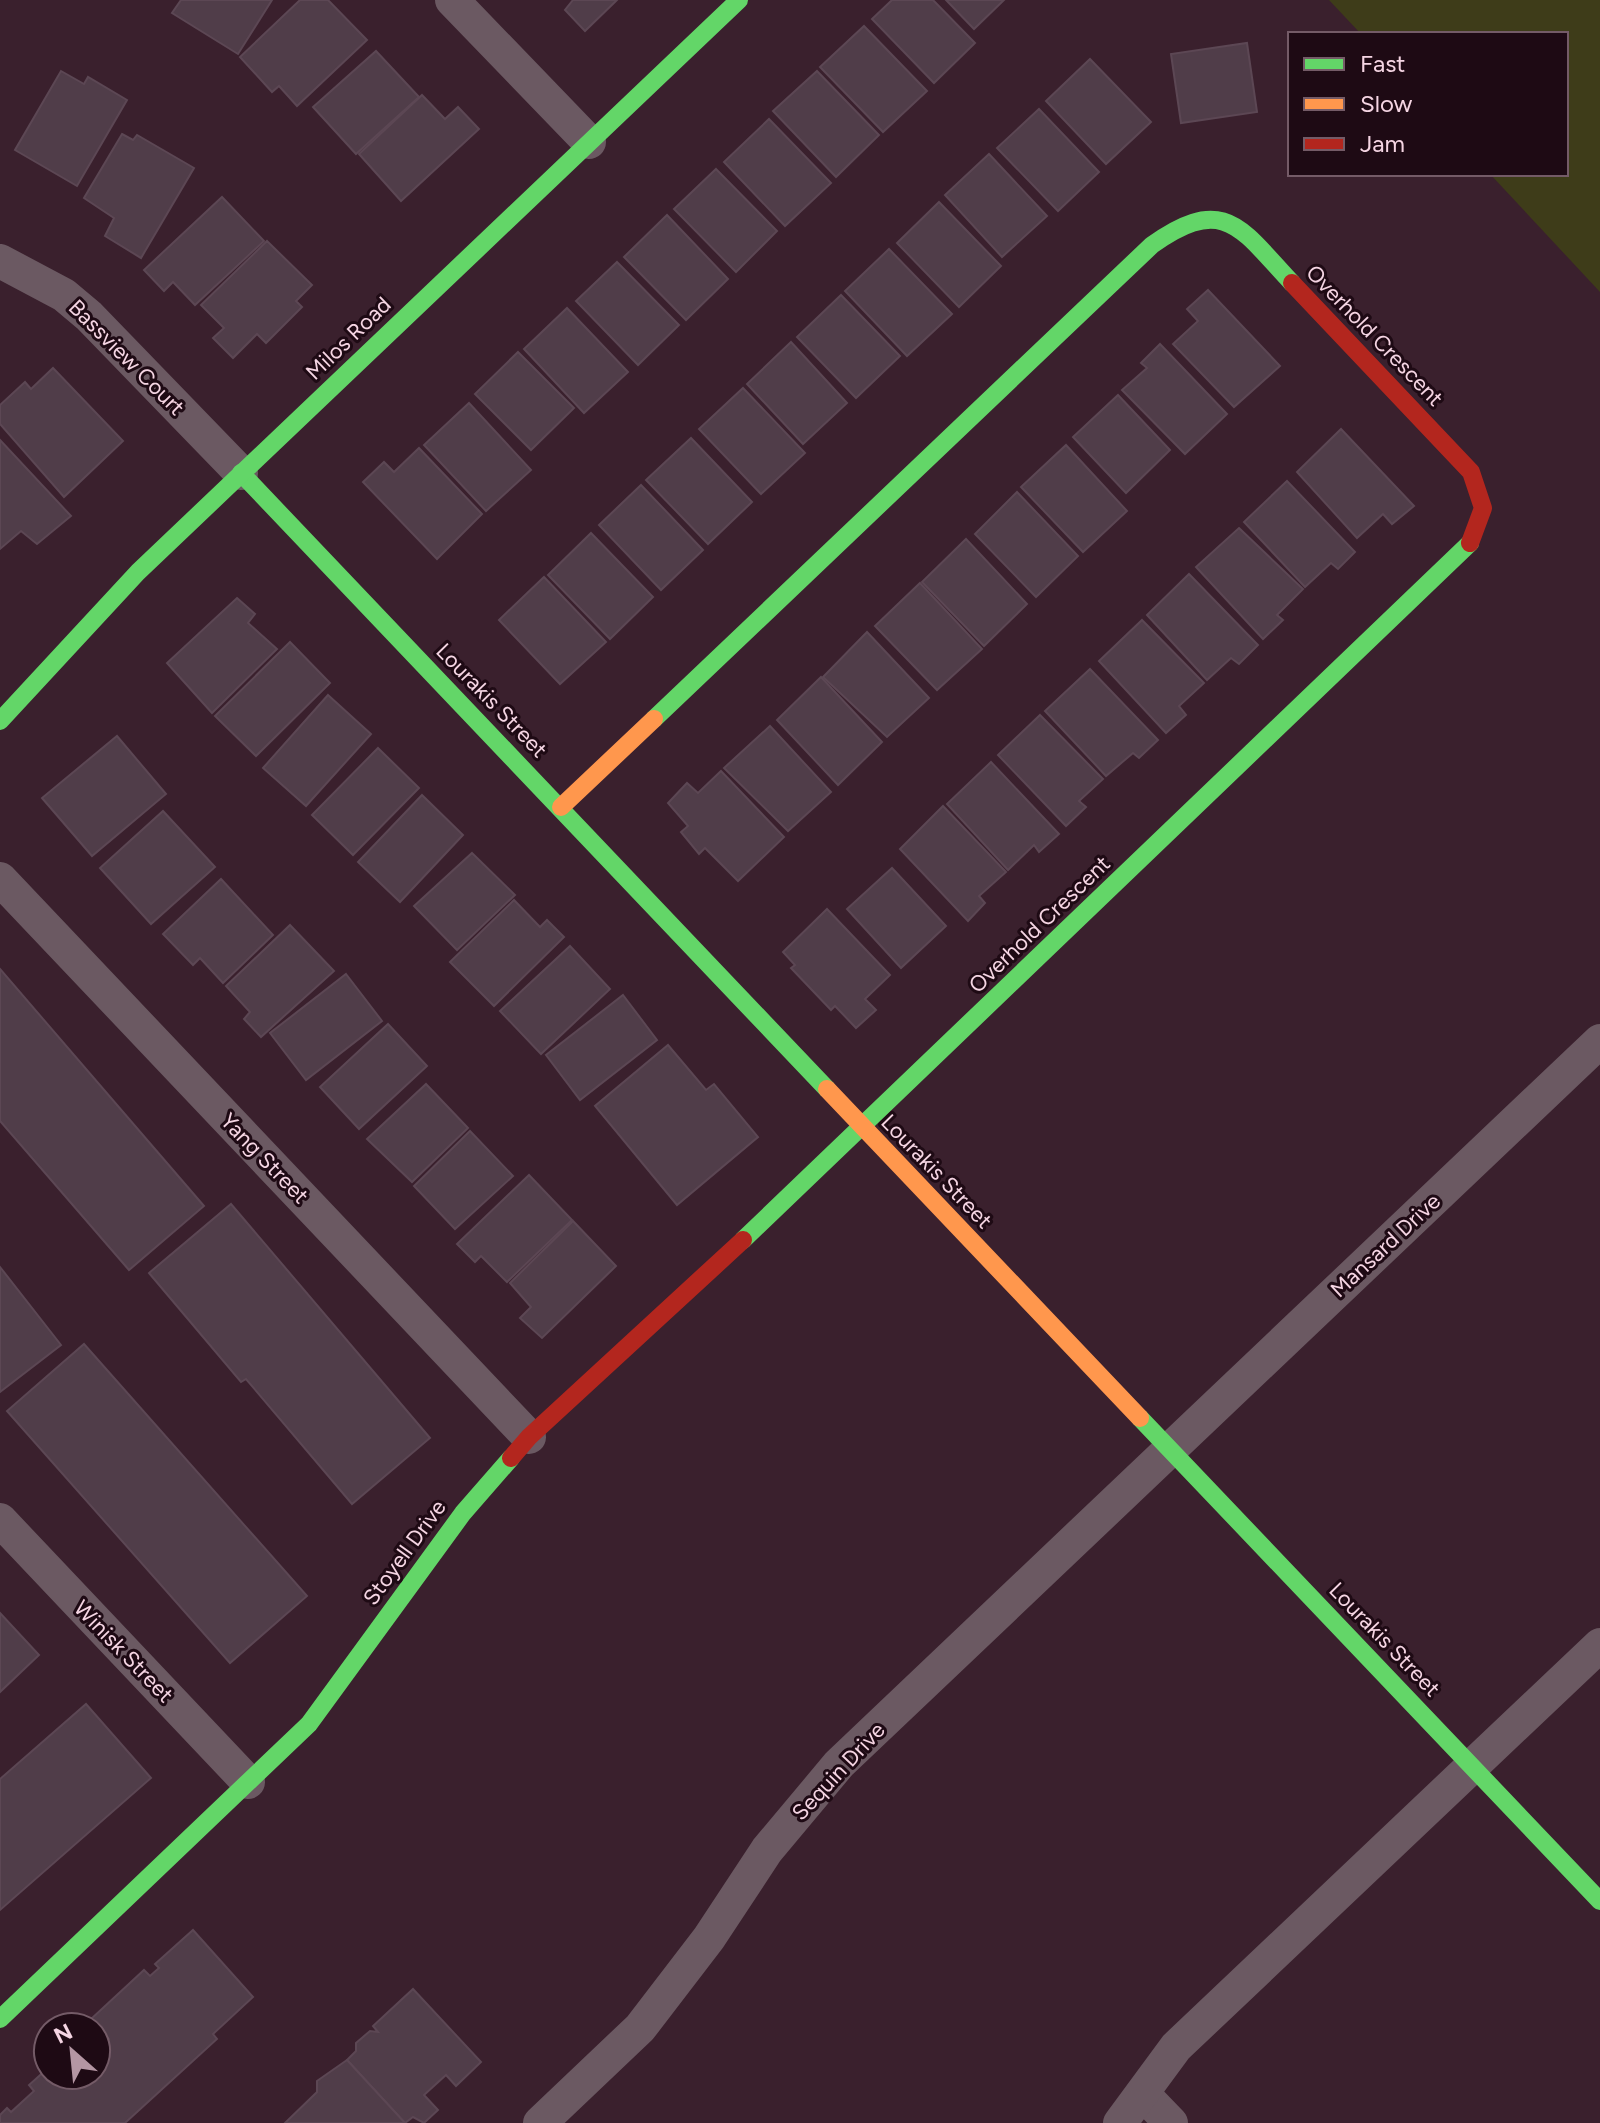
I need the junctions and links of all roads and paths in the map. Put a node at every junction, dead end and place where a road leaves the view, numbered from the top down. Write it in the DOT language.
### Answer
graph roads {
  1 [pos="452,0"];
  2 [pos="739,0"];
  3 [pos="589,142"];
  4 [pos="0,261"];
  5 [pos="241,473"];
  6 [pos="0,721"];
  7 [pos="561,807"];
  8 [pos="0,879"];
  9 [pos="1600,1041"];
  10 [pos="861,1127"];
  11 [pos="529,1437"];
  12 [pos="1171,1449"];
  13 [pos="0,1520"];
  14 [pos="1600,1645"];
  15 [pos="1472,1766"];
  16 [pos="248,1782"];
  17 [pos="1600,1901"];
  18 [pos="0,2019"];
  19 [pos="1143,2094"];
  20 [pos="540,2123"];
  21 [pos="1120,2123"];
  22 [pos="1171,2123"];
  1 -- 3 [label="street"];
  2 -- 3 [label="street, Milos Road"];
  3 -- 5 [label="street, Milos Road"];
  4 -- 5 [label="street, Bassview Court"];
  5 -- 6 [label="street, Milos Road"];
  5 -- 7 [label="street, Lourakis Street"];
  7 -- 10 [label="street, Lourakis Street"];
  7 -- 10 [label="street, Overhold Crescent"];
  8 -- 11 [label="street, Yang Street"];
  9 -- 12 [label="street, Mansard Drive"];
  10 -- 11 [label="street, Stoyell Drive"];
  10 -- 12 [label="street, Lourakis Street"];
  11 -- 16 [label="street, Stoyell Drive"];
  12 -- 15 [label="street, Lourakis Street"];
  12 -- 20 [label="street, Sequin Drive"];
  13 -- 16 [label="street, Winisk Street"];
  14 -- 15 [label="street"];
  15 -- 17 [label="street, Lourakis Street"];
  15 -- 19 [label="street"];
  16 -- 18 [label="street, Stoyell Drive"];
  19 -- 21 [label="street"];
  19 -- 22 [label="street"];
}
